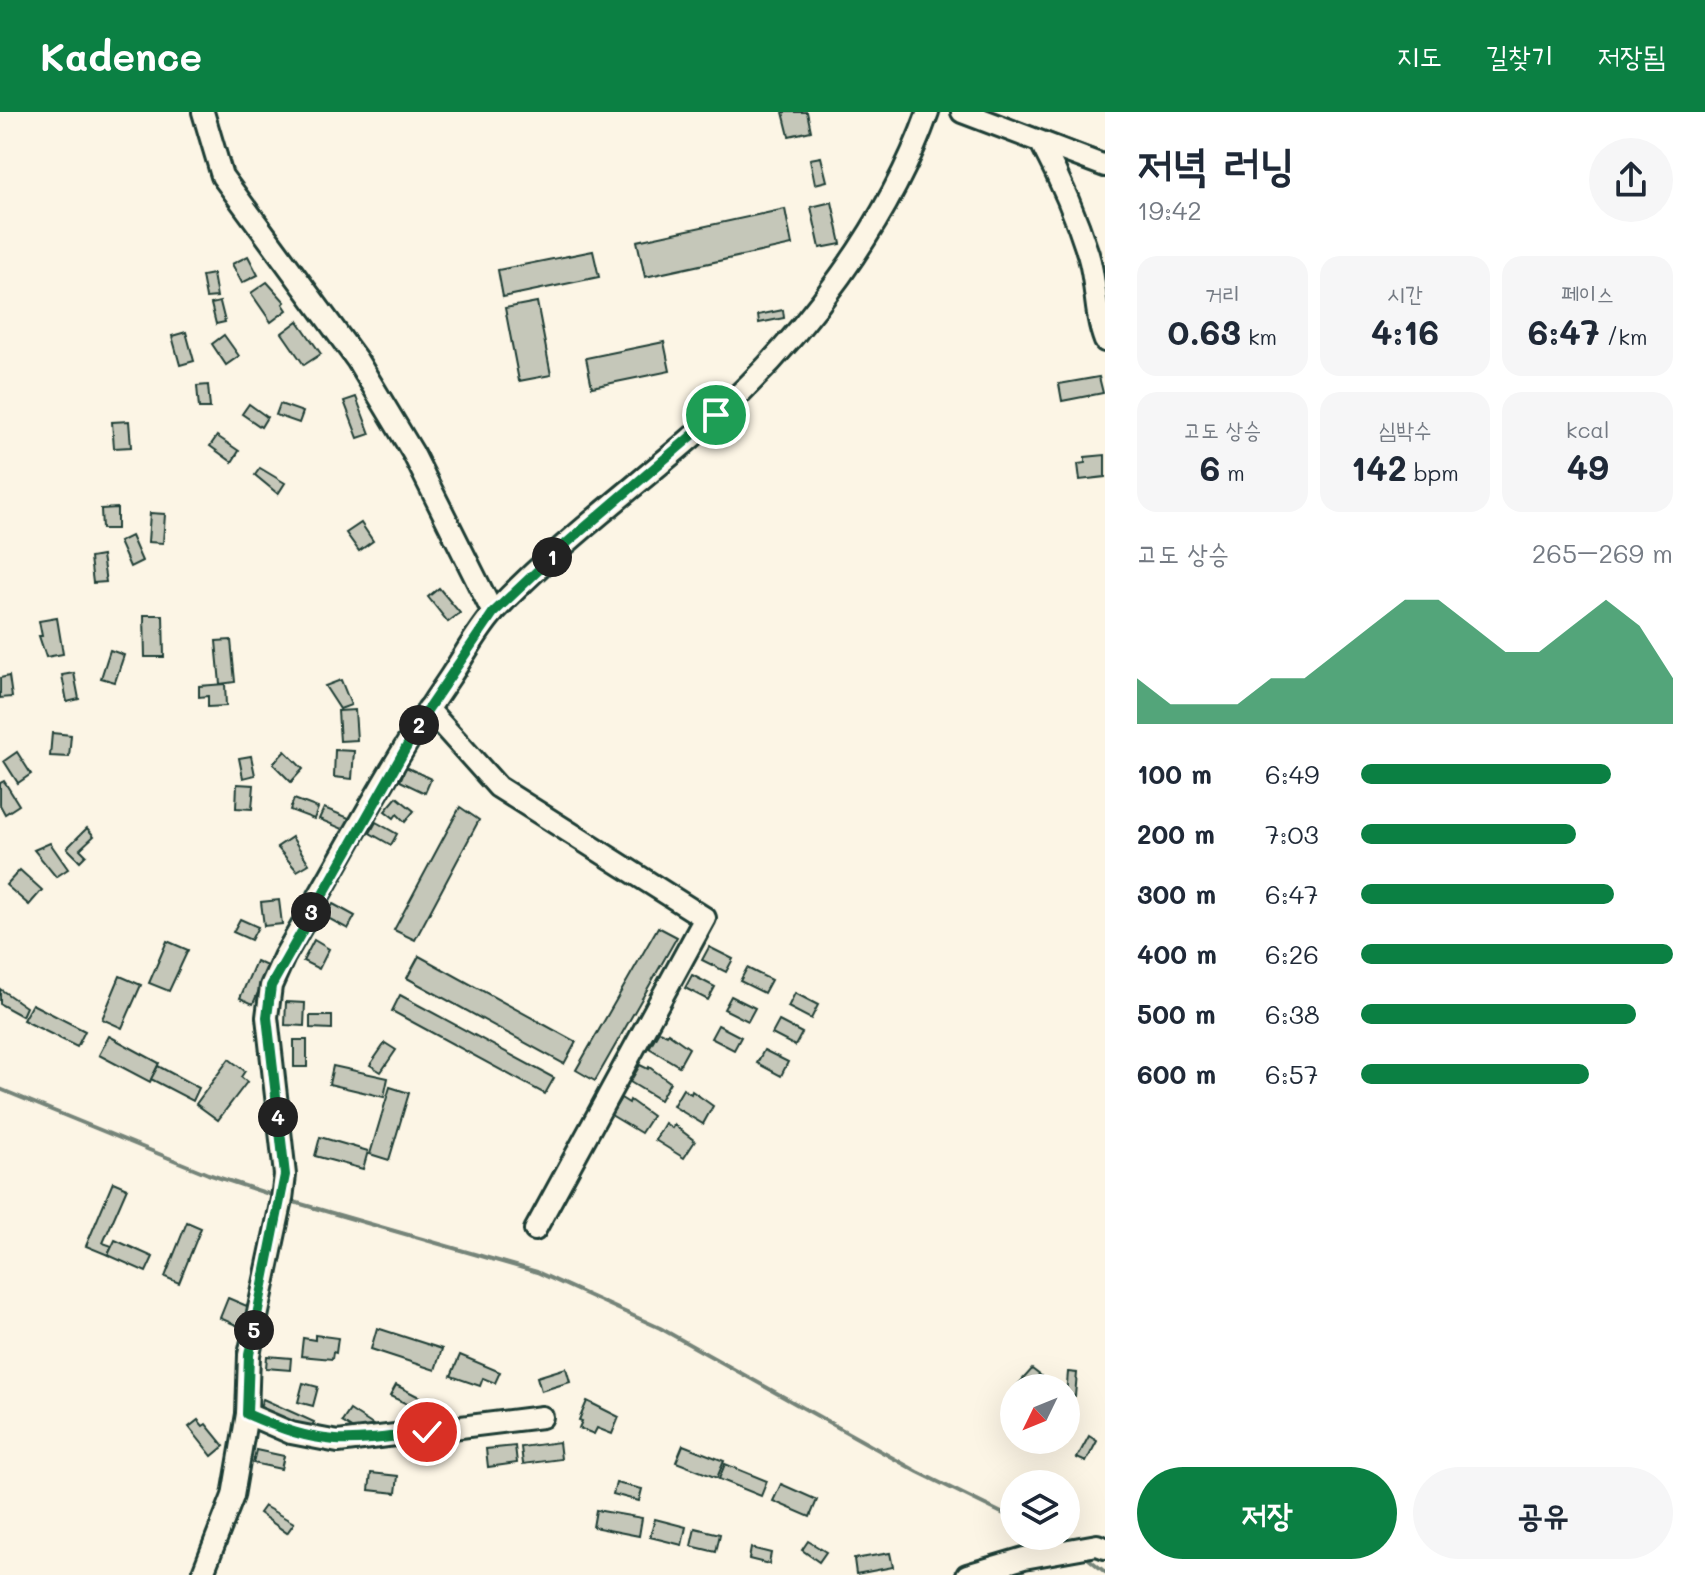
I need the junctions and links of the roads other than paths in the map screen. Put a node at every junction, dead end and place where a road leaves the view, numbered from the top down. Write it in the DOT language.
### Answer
graph roads {
  1 [pos="203,112"];
  2 [pos="928,112"];
  3 [pos="962,112"];
  4 [pos="1041,143"];
  5 [pos="1105,166"];
  6 [pos="1105,341"];
  7 [pos="493,613"];
  8 [pos="428,709"];
  9 [pos="535,1230"];
  10 [pos="247,1414"];
  11 [pos="542,1417"];
  12 [pos="1102,1544"];
  13 [pos="202,1575"];
  14 [pos="967,1575"];
  1 -- 7 [label="street"];
  2 -- 7 [label="street"];
  3 -- 4 [label="street"];
  4 -- 5 [label="street"];
  4 -- 6 [label="street"];
  7 -- 8 [label="street"];
  8 -- 9 [label="street"];
  8 -- 10 [label="street"];
  10 -- 11 [label="street"];
  10 -- 13 [label="street"];
  12 -- 14 [label="street"];
}
